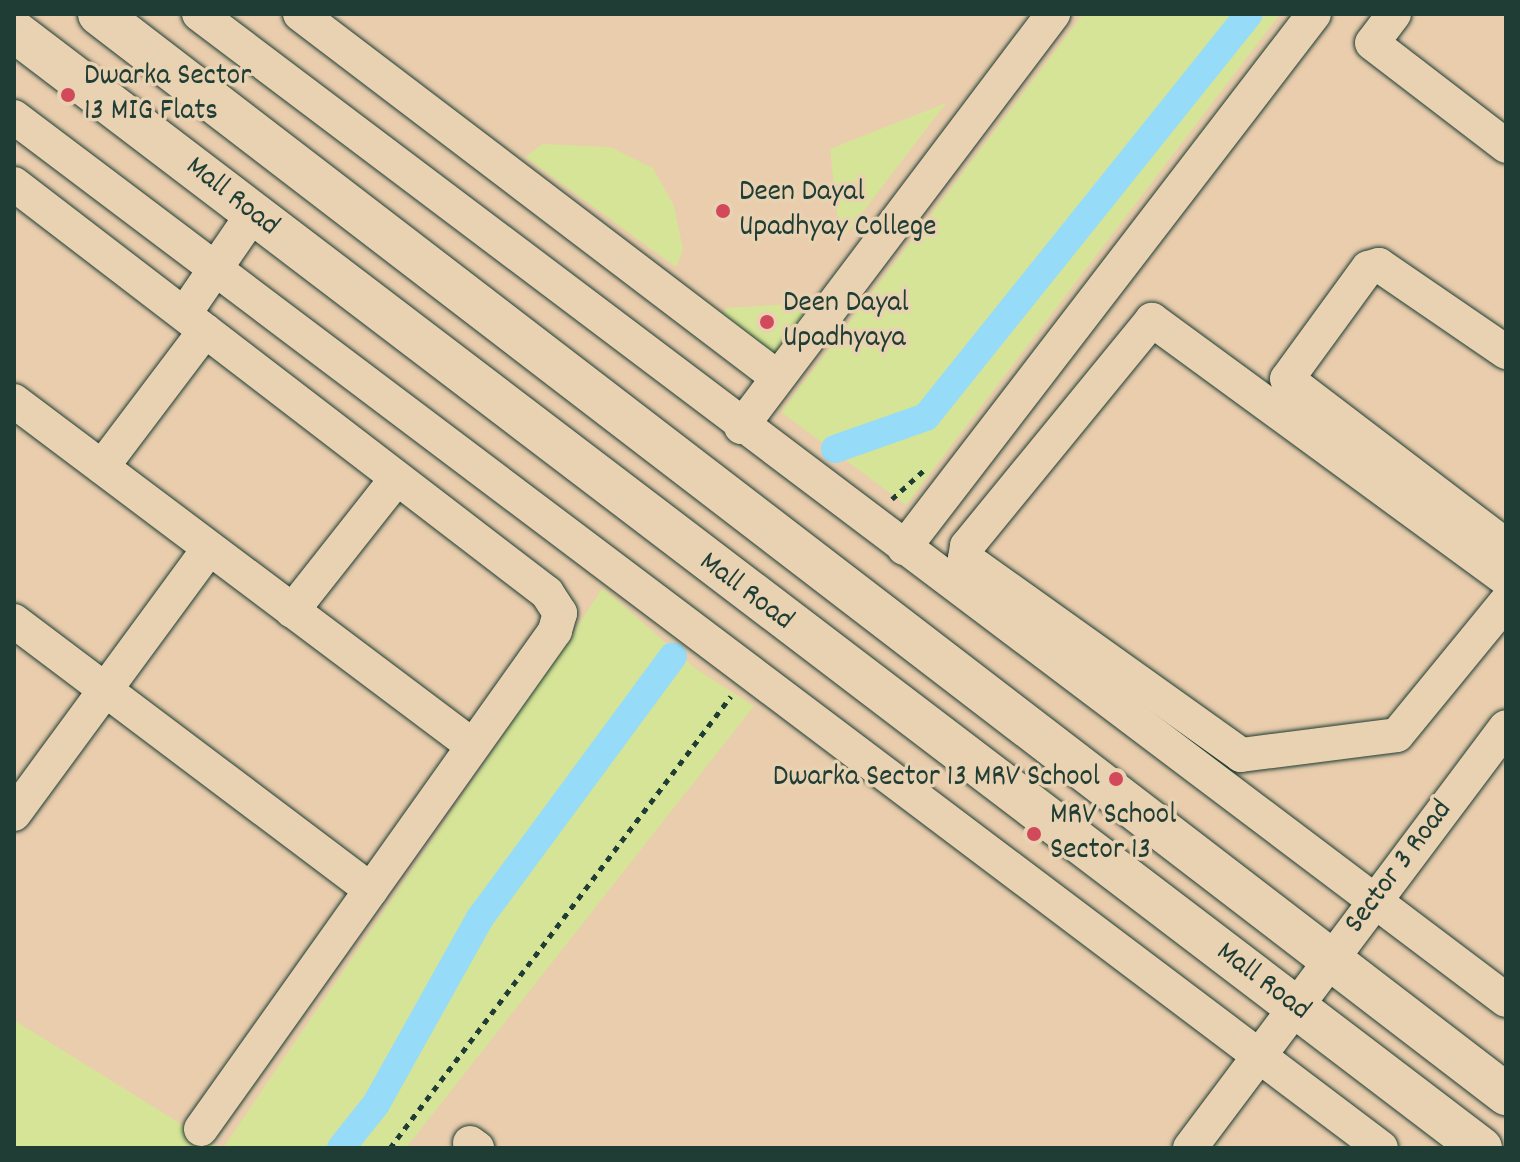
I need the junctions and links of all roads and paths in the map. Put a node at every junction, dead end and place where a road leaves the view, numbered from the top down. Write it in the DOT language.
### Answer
graph roads {
  1 [pos="99,14"];
  2 [pos="199,14"];
  3 [pos="300,14"];
  4 [pos="1053,14"];
  5 [pos="1314,14"];
  6 [pos="1394,14"];
  7 [pos="14,31"];
  8 [pos="14,117"];
  9 [pos="1506,146"];
  10 [pos="14,184"];
  11 [pos="252,215"];
  12 [pos="216,267"];
  13 [pos="195,322"];
  14 [pos="1506,352"];
  15 [pos="777,377"];
  16 [pos="14,401"];
  17 [pos="741,427"];
  18 [pos="102,467"];
  19 [pos="397,478"];
  20 [pos="1506,546"];
  21 [pos="904,548"];
  22 [pos="209,549"];
  23 [pos="1506,579"];
  24 [pos="1506,602"];
  25 [pos="292,611"];
  26 [pos="14,621"];
  27 [pos="751,671"];
  28 [pos="105,690"];
  29 [pos="1506,727"];
  30 [pos="473,746"];
  31 [pos="14,814"];
  32 [pos="371,890"];
  33 [pos="1374,901"];
  34 [pos="1332,958"];
  35 [pos="1506,1000"];
  36 [pos="1295,1009"];
  37 [pos="1261,1056"];
  38 [pos="1506,1094"];
  39 [pos="201,1129"];
  40 [pos="390,1148"];
  41 [pos="1190,1148"];
  42 [pos="1381,1148"];
  43 [pos="1481,1148"];
  1 -- 34 [label="main road, Mall Road"];
  2 -- 17 [label="street"];
  3 -- 15 [label="street"];
  4 -- 15 [label="street"];
  5 -- 21 [label="street"];
  6 -- 9 [label="street"];
  7 -- 11 [label="main road, Mall Road"];
  8 -- 12 [label="street"];
  10 -- 13 [label="street"];
  11 -- 12 [label="street"];
  11 -- 36 [label="main road, Mall Road"];
  12 -- 13 [label="street"];
  12 -- 27 [label="street"];
  13 -- 18 [label="street"];
  13 -- 19 [label="street"];
  14 -- 20 [label="street"];
  15 -- 17 [label="street"];
  16 -- 18 [label="street"];
  17 -- 21 [label="street"];
  18 -- 22 [label="street"];
  19 -- 25 [label="street"];
  19 -- 30 [label="street"];
  21 -- 33 [label="street"];
  22 -- 25 [label="street"];
  22 -- 28 [label="street"];
  23 -- 24 [label="street"];
  25 -- 30 [label="street"];
  26 -- 28 [label="street"];
  27 -- 37 [label="street"];
  27 -- 40 [label="path"];
  28 -- 31 [label="street"];
  28 -- 32 [label="street"];
  29 -- 33 [label="street, Sector 3 Road"];
  30 -- 32 [label="street"];
  32 -- 39 [label="street"];
  33 -- 34 [label="street, Sector 3 Road"];
  33 -- 35 [label="street"];
  34 -- 36 [label="street, Sector 3 Road"];
  34 -- 38 [label="main road, Mall Road"];
  36 -- 37 [label="street, Sector 3 Road"];
  36 -- 43 [label="main road, Mall Road"];
  37 -- 41 [label="street, Sector 3 Road"];
  37 -- 42 [label="street"];
}
